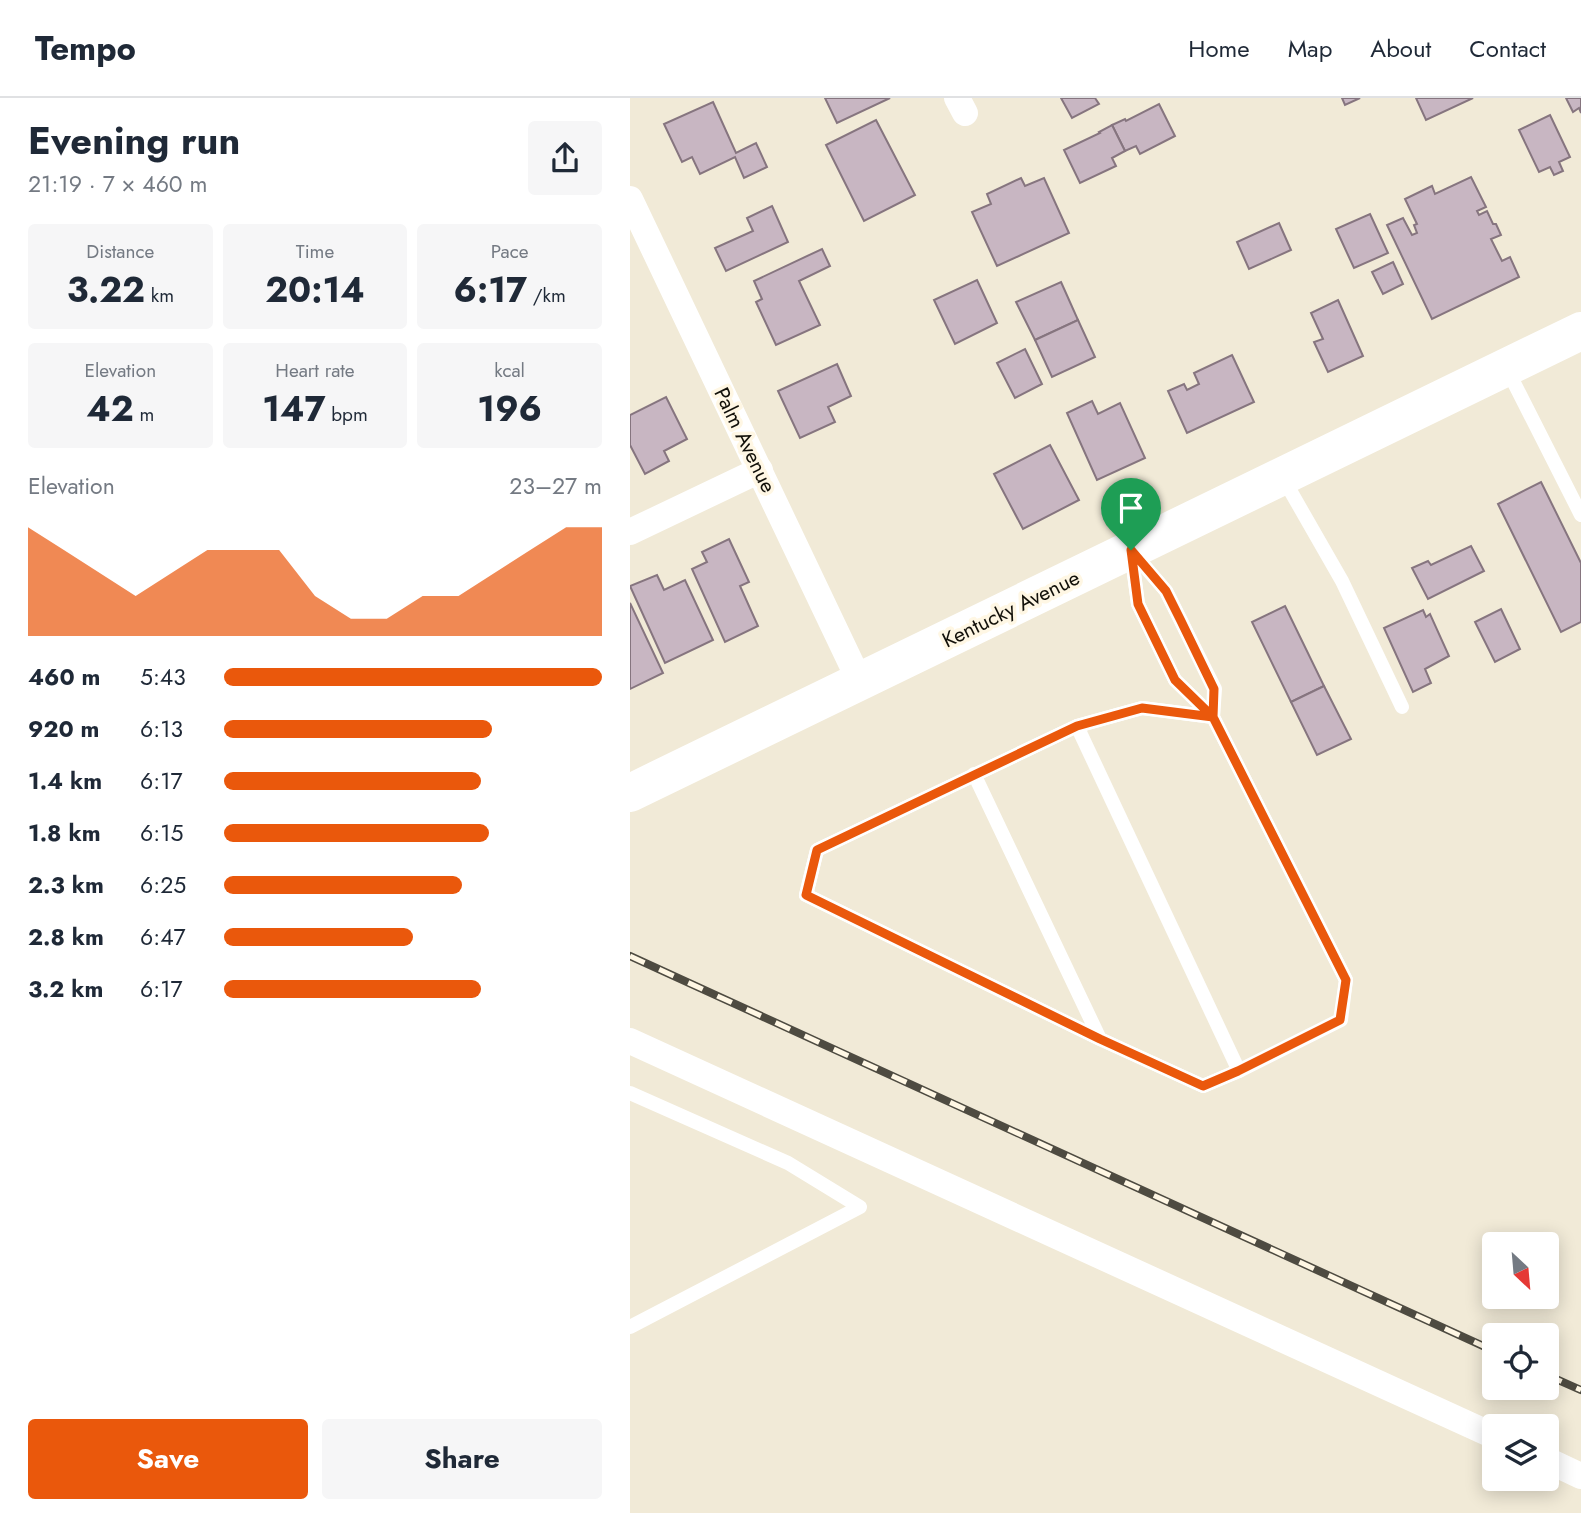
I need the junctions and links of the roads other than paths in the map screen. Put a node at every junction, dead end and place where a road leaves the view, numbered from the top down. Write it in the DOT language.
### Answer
graph roads {
  1 [pos="630,199"];
  2 [pos="1581,331"];
  3 [pos="1507,368"];
  4 [pos="760,470"];
  5 [pos="1282,477"];
  6 [pos="1581,515"];
  7 [pos="630,532"];
  8 [pos="1131,550"];
  9 [pos="860,682"];
  10 [pos="1402,707"];
  11 [pos="1213,717"];
  12 [pos="1077,726"];
  13 [pos="974,774"];
  14 [pos="630,793"];
  15 [pos="1100,1039"];
  16 [pos="630,1041"];
  17 [pos="1238,1071"];
  18 [pos="630,1093"];
  19 [pos="630,1327"];
  20 [pos="1482,1431"];
  21 [pos="1559,1466"];
  22 [pos="1581,1476"];
  1 -- 4 [label="street, Palm Avenue"];
  2 -- 3 [label="street, Kentucky Avenue"];
  3 -- 5 [label="street, Kentucky Avenue"];
  3 -- 6 [label="lane"];
  4 -- 7 [label="street"];
  4 -- 9 [label="street, Palm Avenue"];
  5 -- 8 [label="street, Kentucky Avenue"];
  5 -- 10 [label="lane"];
  8 -- 9 [label="street, Kentucky Avenue"];
  8 -- 11 [label="lane"];
  8 -- 11 [label="lane"];
  9 -- 14 [label="street, Kentucky Avenue"];
  11 -- 12 [label="lane"];
  11 -- 17 [label="lane"];
  12 -- 13 [label="lane"];
  12 -- 17 [label="lane"];
  13 -- 15 [label="lane"];
  13 -- 15 [label="lane"];
  15 -- 17 [label="lane"];
  16 -- 20 [label="street"];
  18 -- 19 [label="lane"];
  21 -- 22 [label="street"];
}
